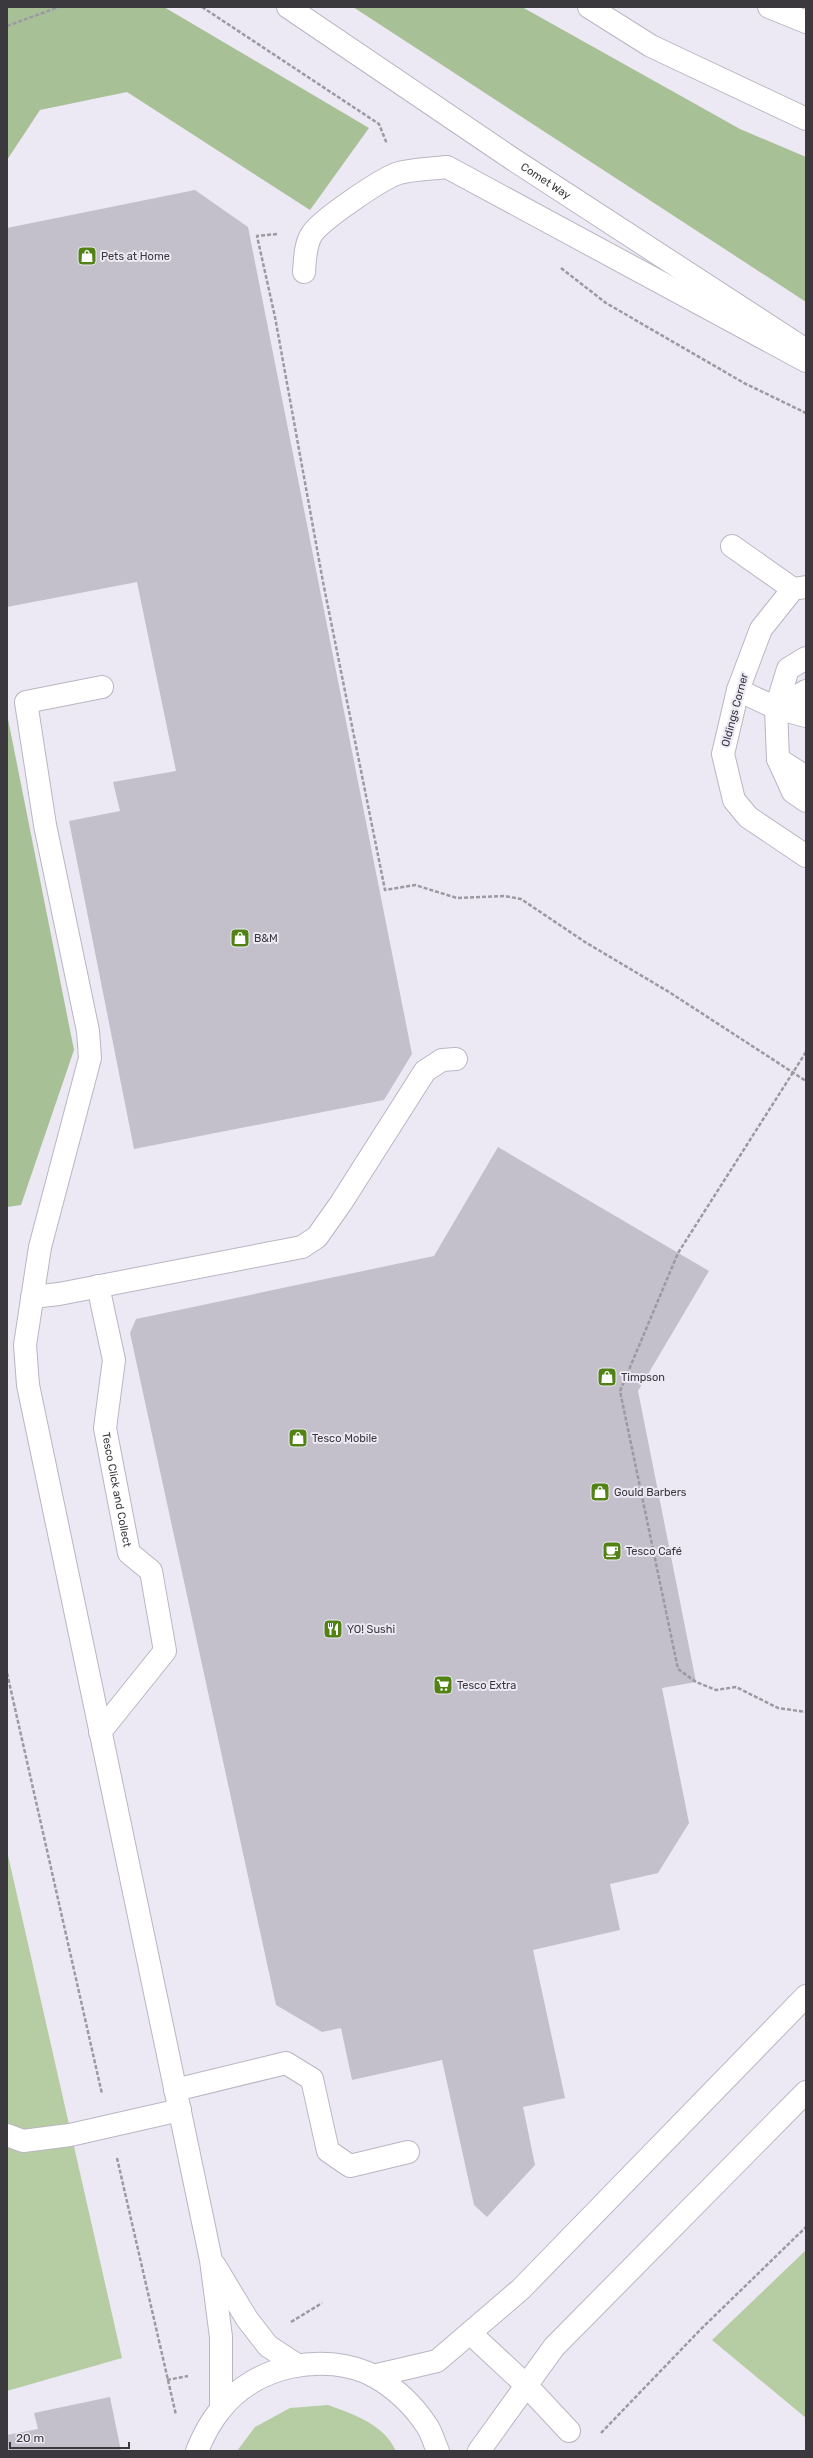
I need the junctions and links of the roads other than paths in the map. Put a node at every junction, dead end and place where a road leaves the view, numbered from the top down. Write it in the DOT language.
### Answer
graph roads {
  1 [pos="288,7"];
  2 [pos="589,7"];
  3 [pos="769,7"];
  4 [pos="806,22"];
  5 [pos="806,119"];
  6 [pos="304,272"];
  7 [pos="806,350"];
  8 [pos="806,361"];
  9 [pos="732,546"];
  10 [pos="800,588"];
  11 [pos="806,658"];
  12 [pos="102,687"];
  13 [pos="738,690"];
  14 [pos="806,691"];
  15 [pos="776,708"];
  16 [pos="806,716"];
  17 [pos="806,734"];
  18 [pos="778,759"];
  19 [pos="806,777"];
  20 [pos="806,801"];
  21 [pos="806,856"];
  22 [pos="456,1059"];
  23 [pos="98,1286"];
  24 [pos="32,1297"];
  25 [pos="100,1732"];
  26 [pos="806,1996"];
  27 [pos="806,2092"];
  28 [pos="178,2100"];
  29 [pos="7,2135"];
  30 [pos="408,2152"];
  31 [pos="211,2260"];
  32 [pos="470,2332"];
  33 [pos="297,2365"];
  34 [pos="373,2376"];
  35 [pos="526,2385"];
  36 [pos="221,2407"];
  37 [pos="569,2432"];
  38 [pos="197,2451"];
  39 [pos="438,2451"];
  40 [pos="480,2451"];
  1 -- 7 [label="main road, Comet Way"];
  2 -- 5 [label="main road"];
  3 -- 4 [label="main road"];
  6 -- 8 [label="main road"];
  9 -- 10 [label="main road, Oldings Corner"];
  10 -- 13 [label="main road, Oldings Corner"];
  11 -- 15 [label="main road"];
  12 -- 24 [label="main road"];
  13 -- 15 [label="main road"];
  13 -- 21 [label="main road, Oldings Corner"];
  14 -- 15 [label="main road"];
  15 -- 16 [label="main road"];
  15 -- 17 [label="main road"];
  15 -- 18 [label="main road"];
  18 -- 19 [label="main road"];
  18 -- 20 [label="main road"];
  22 -- 23 [label="main road"];
  23 -- 24 [label="main road"];
  23 -- 25 [label="main road, Tesco Click and Collect"];
  24 -- 25 [label="main road"];
  25 -- 28 [label="main road"];
  26 -- 32 [label="main road"];
  27 -- 35 [label="main road"];
  28 -- 29 [label="main road"];
  28 -- 30 [label="main road"];
  28 -- 31 [label="main road"];
  31 -- 33 [label="main road"];
  31 -- 36 [label="main road"];
  32 -- 34 [label="main road"];
  32 -- 35 [label="main road"];
  33 -- 34 [label="main road"];
  33 -- 36 [label="main road"];
  34 -- 39 [label="main road"];
  35 -- 37 [label="main road"];
  35 -- 40 [label="main road"];
  36 -- 38 [label="main road"];
}
